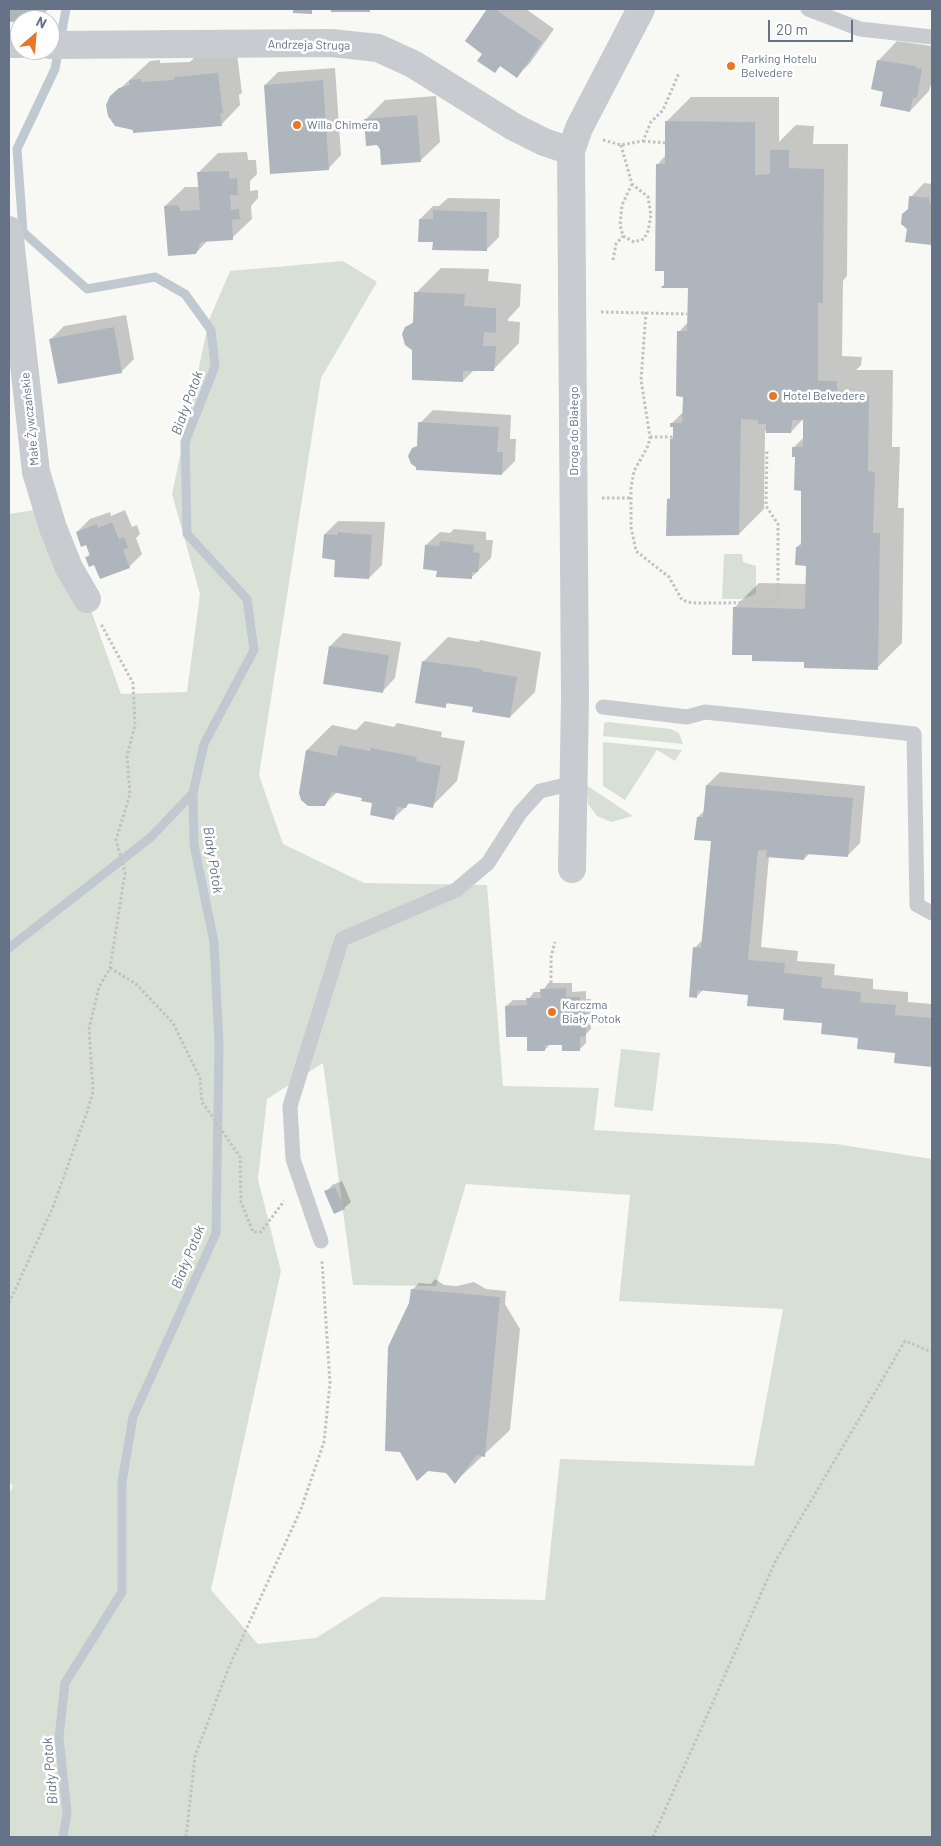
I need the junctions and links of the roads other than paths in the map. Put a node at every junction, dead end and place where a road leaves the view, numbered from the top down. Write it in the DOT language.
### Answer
graph roads {
  1 [pos="641,9"];
  2 [pos="808,9"];
  3 [pos="932,37"];
  4 [pos="62,45"];
  5 [pos="571,151"];
  6 [pos="9,230"];
  7 [pos="87,599"];
  8 [pos="603,708"];
  9 [pos="574,783"];
  10 [pos="572,869"];
  11 [pos="932,913"];
  12 [pos="321,1241"];
  1 -- 5 [label="street, Droga do Białego"];
  2 -- 3 [label="lane"];
  4 -- 5 [label="street, Andrzeja Struga"];
  5 -- 9 [label="street, Droga do Białego"];
  6 -- 7 [label="street, Małe Żywczańskie"];
  8 -- 11 [label="lane"];
  9 -- 10 [label="street, Droga do Białego"];
  9 -- 12 [label="lane"];
}
